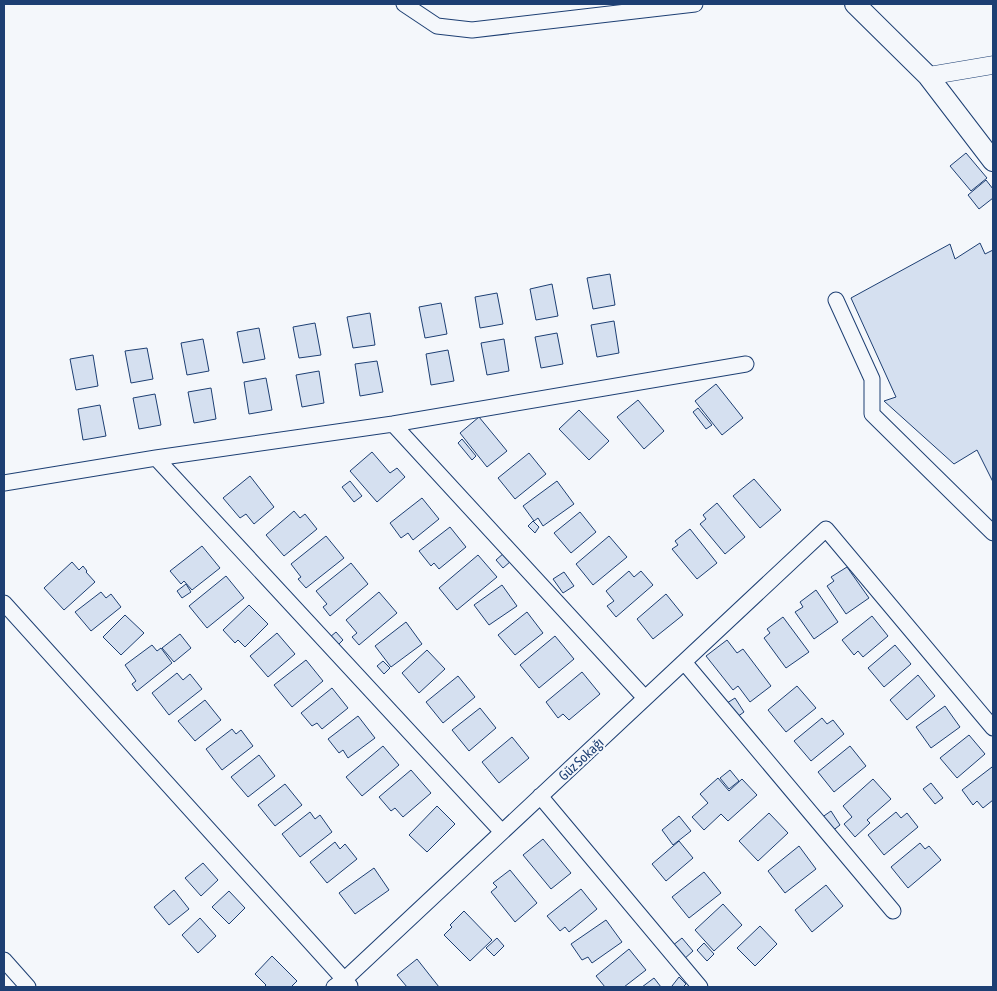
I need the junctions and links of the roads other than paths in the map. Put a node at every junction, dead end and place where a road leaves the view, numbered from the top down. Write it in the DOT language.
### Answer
graph roads {
  1 [pos="404,4"];
  2 [pos="695,4"];
  3 [pos="855,4"];
  4 [pos="993,65"];
  5 [pos="928,76"];
  6 [pos="993,161"];
  7 [pos="836,300"];
  8 [pos="746,364"];
  9 [pos="393,424"];
  10 [pos="156,458"];
  11 [pos="4,483"];
  12 [pos="993,533"];
  13 [pos="4,603"];
  14 [pos="684,662"];
  15 [pos="645,698"];
  16 [pos="993,728"];
  17 [pos="540,796"];
  18 [pos="502,832"];
  19 [pos="892,911"];
  20 [pos="4,960"];
  21 [pos="343,985"];
  22 [pos="28,987"];
  23 [pos="700,987"];
  1 -- 2 [label="street"];
  3 -- 5 [label="main road"];
  4 -- 5 [label="street"];
  5 -- 6 [label="main road"];
  7 -- 12 [label="street"];
  8 -- 9 [label="street"];
  9 -- 10 [label="street"];
  9 -- 15 [label="street"];
  10 -- 11 [label="street"];
  10 -- 18 [label="street"];
  13 -- 21 [label="street"];
  14 -- 15 [label="street, Güz Sokağı"];
  14 -- 16 [label="street, Güz Sokağı"];
  14 -- 19 [label="street"];
  15 -- 17 [label="street, Güz Sokağı"];
  17 -- 18 [label="street, Güz Sokağı"];
  17 -- 23 [label="street"];
  18 -- 21 [label="street, Güz Sokağı"];
  20 -- 22 [label="street"];
}
